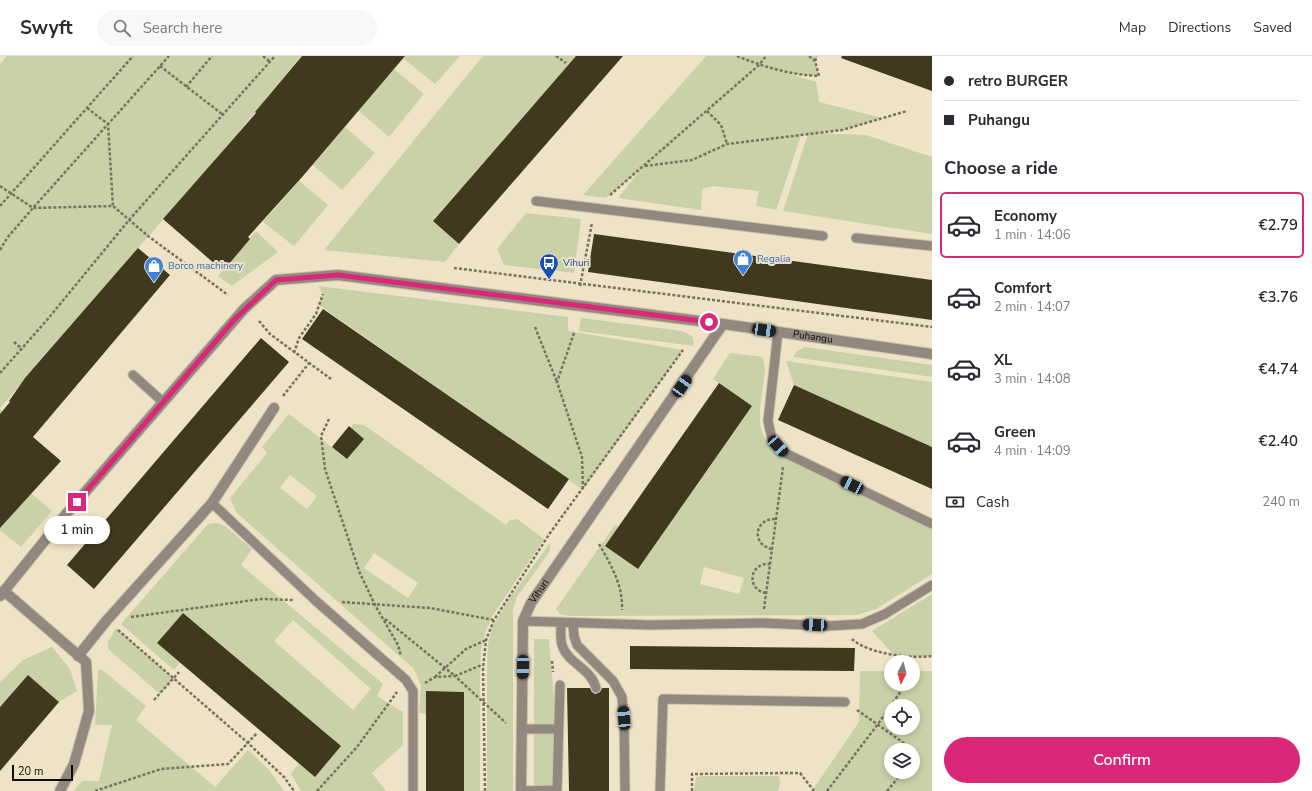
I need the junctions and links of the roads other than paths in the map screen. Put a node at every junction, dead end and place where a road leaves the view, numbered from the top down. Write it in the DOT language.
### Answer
graph roads {
  1 [pos="536,201"];
  2 [pos="822,236"];
  3 [pos="856,238"];
  4 [pos="932,246"];
  5 [pos="723,324"];
  6 [pos="778,332"];
  7 [pos="932,354"];
  8 [pos="133,375"];
  9 [pos="163,402"];
  10 [pos="274,408"];
  11 [pos="212,503"];
  12 [pos="932,524"];
  13 [pos="932,585"];
  14 [pos="2,593"];
  15 [pos="523,621"];
  16 [pos="561,623"];
  17 [pos="573,623"];
  18 [pos="78,656"];
  19 [pos="560,685"];
  20 [pos="596,688"];
  21 [pos="845,702"];
  22 [pos="522,728"];
  23 [pos="558,729"];
  24 [pos="557,790"];
  25 [pos="60,791"];
  26 [pos="413,791"];
  27 [pos="521,791"];
  28 [pos="625,791"];
  29 [pos="660,791"];
  1 -- 2 [label="lane"];
  3 -- 4 [label="lane"];
  5 -- 6 [label="street, Puhangu"];
  5 -- 9 [label="street, Puhangu"];
  5 -- 15 [label="street, Vihuri"];
  6 -- 7 [label="street, Puhangu"];
  6 -- 12 [label="lane"];
  8 -- 9 [label="lane"];
  9 -- 14 [label="street, Puhangu"];
  10 -- 11 [label="street"];
  11 -- 18 [label="street"];
  11 -- 26 [label="lane"];
  13 -- 17 [label="lane"];
  14 -- 18 [label="street"];
  15 -- 16 [label="lane"];
  15 -- 22 [label="street, Vihuri"];
  16 -- 17 [label="lane"];
  16 -- 20 [label="lane"];
  17 -- 28 [label="lane"];
  18 -- 25 [label="street"];
  19 -- 23 [label="lane"];
  21 -- 29 [label="lane"];
  22 -- 23 [label="lane"];
  22 -- 27 [label="street, Vihuri"];
  23 -- 24 [label="lane"];
  24 -- 27 [label="lane"];
}
